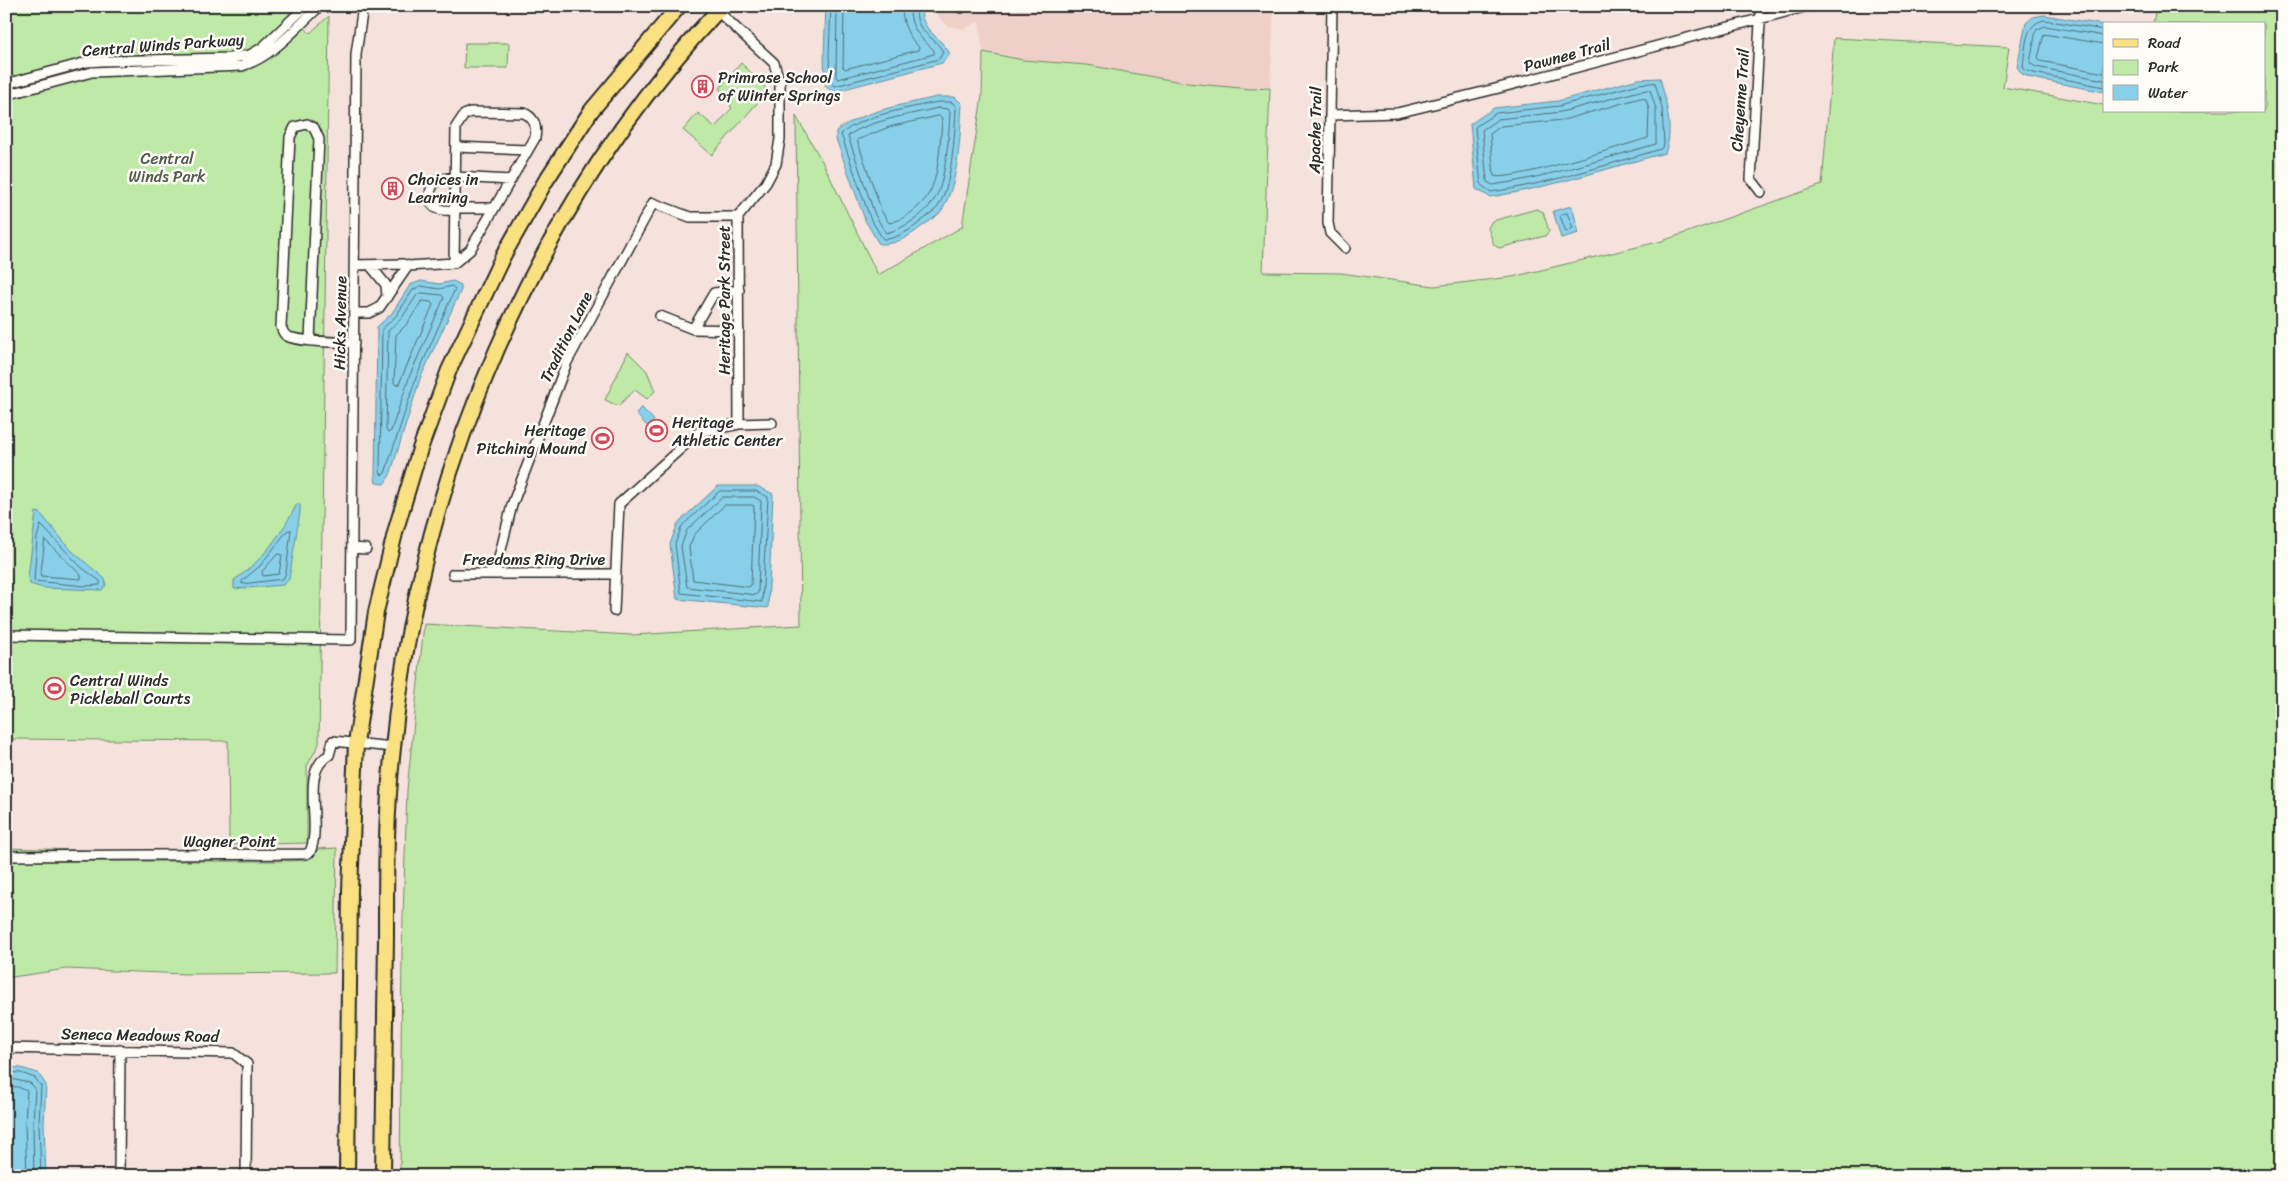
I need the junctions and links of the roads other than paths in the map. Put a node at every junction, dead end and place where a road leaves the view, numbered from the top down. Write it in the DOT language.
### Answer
graph roads {
  1 [pos="306,6"];
  2 [pos="320,6"];
  3 [pos="363,6"];
  4 [pos="679,6"];
  5 [pos="1332,6"];
  6 [pos="1761,6"];
  7 [pos="1808,6"];
  8 [pos="717,8"];
  9 [pos="1760,19"];
  10 [pos="6,84"];
  11 [pos="6,95"];
  12 [pos="1330,114"];
  13 [pos="456,147"];
  14 [pos="528,150"];
  15 [pos="455,178"];
  16 [pos="511,180"];
  17 [pos="1761,192"];
  18 [pos="494,208"];
  19 [pos="455,209"];
  20 [pos="738,217"];
  21 [pos="1345,248"];
  22 [pos="454,263"];
  23 [pos="370,264"];
  24 [pos="355,265"];
  25 [pos="408,266"];
  26 [pos="739,290"];
  27 [pos="387,297"];
  28 [pos="355,313"];
  29 [pos="660,316"];
  30 [pos="693,329"];
  31 [pos="739,330"];
  32 [pos="310,340"];
  33 [pos="354,343"];
  34 [pos="772,423"];
  35 [pos="739,424"];
  36 [pos="352,548"];
  37 [pos="366,549"];
  38 [pos="453,574"];
  39 [pos="495,574"];
  40 [pos="616,574"];
  41 [pos="614,610"];
  42 [pos="6,635"];
  43 [pos="356,744"];
  44 [pos="393,747"];
  45 [pos="6,856"];
  46 [pos="6,1048"];
  47 [pos="120,1050"];
  48 [pos="119,1176"];
  49 [pos="246,1176"];
  50 [pos="347,1176"];
  51 [pos="383,1176"];
  1 -- 10 [label="street, Central Winds Parkway"];
  2 -- 11 [label="street, Central Winds Parkway"];
  3 -- 24 [label="street, Hicks Avenue"];
  4 -- 43 [label="main road"];
  5 -- 12 [label="street, Apache Trail"];
  6 -- 9 [label="street, Cheyenne Trail"];
  7 -- 9 [label="street, Pawnee Trail"];
  8 -- 20 [label="street, Heritage Park Street"];
  8 -- 44 [label="main road"];
  9 -- 12 [label="street, Pawnee Trail"];
  9 -- 17 [label="street, Cheyenne Trail"];
  12 -- 21 [label="street, Apache Trail"];
  13 -- 14 [label="street"];
  13 -- 14 [label="street"];
  13 -- 15 [label="street"];
  14 -- 16 [label="street"];
  15 -- 16 [label="street"];
  15 -- 19 [label="street"];
  15 -- 19 [label="street"];
  16 -- 18 [label="street"];
  18 -- 19 [label="street"];
  18 -- 22 [label="street"];
  19 -- 22 [label="street"];
  20 -- 26 [label="street, Heritage Park Street"];
  20 -- 39 [label="street, Tradition Lane"];
  22 -- 25 [label="street"];
  23 -- 24 [label="street"];
  23 -- 25 [label="street"];
  23 -- 27 [label="street"];
  24 -- 28 [label="street, Hicks Avenue"];
  25 -- 27 [label="street"];
  26 -- 30 [label="street"];
  26 -- 31 [label="street, Heritage Park Street"];
  27 -- 28 [label="street"];
  28 -- 33 [label="street, Hicks Avenue"];
  29 -- 30 [label="street"];
  30 -- 31 [label="street"];
  31 -- 35 [label="street, Heritage Park Street"];
  32 -- 32 [label="street"];
  32 -- 33 [label="street"];
  33 -- 36 [label="street, Hicks Avenue"];
  34 -- 35 [label="street"];
  35 -- 40 [label="street"];
  36 -- 37 [label="street"];
  36 -- 42 [label="street, Hicks Avenue"];
  38 -- 39 [label="street, Freedoms Ring Drive"];
  39 -- 40 [label="street, Freedoms Ring Drive"];
  40 -- 41 [label="street"];
  43 -- 44 [label="street"];
  43 -- 45 [label="street, Wagner Point"];
  43 -- 50 [label="main road"];
  44 -- 51 [label="main road"];
  46 -- 47 [label="street, Seneca Meadows Road"];
  47 -- 48 [label="street"];
  47 -- 49 [label="street, Seneca Meadows Road"];
}
